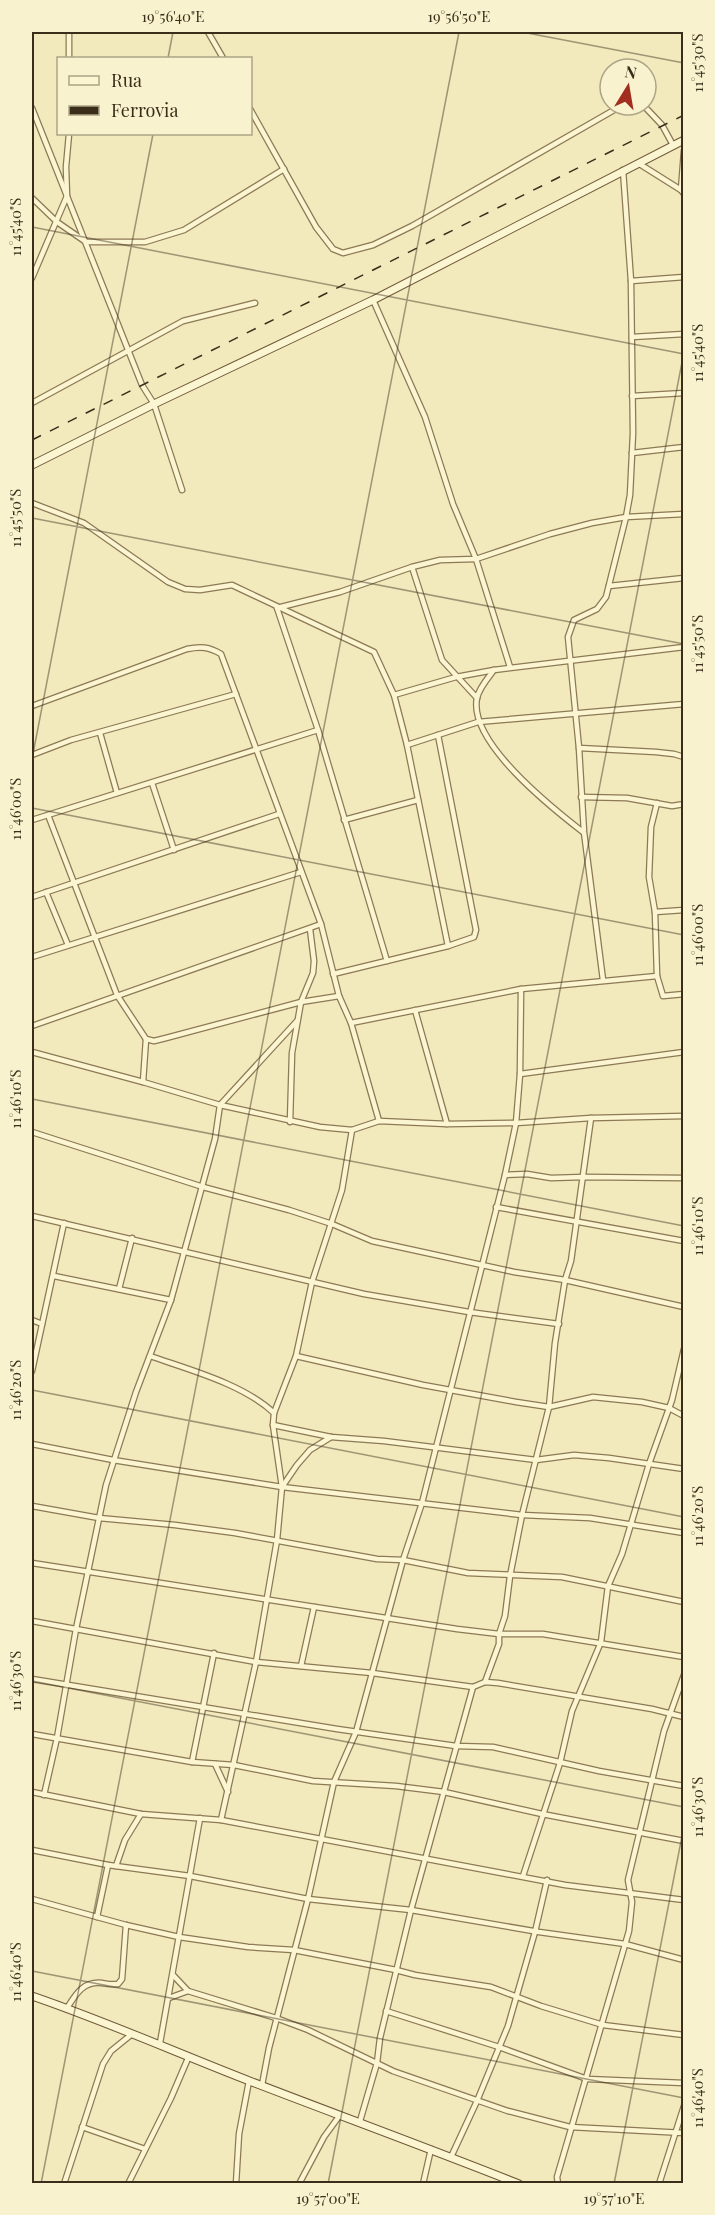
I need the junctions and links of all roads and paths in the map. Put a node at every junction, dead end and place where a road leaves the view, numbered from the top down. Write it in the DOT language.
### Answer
graph roads {
  1 [pos="69,32"];
  2 [pos="208,32"];
  3 [pos="69,57"];
  4 [pos="222,57"];
  5 [pos="32,108"];
  6 [pos="252,113"];
  7 [pos="602,117"];
  8 [pos="654,117"];
  9 [pos="69,135"];
  10 [pos="684,140"];
  11 [pos="673,145"];
  12 [pos="684,151"];
  13 [pos="638,163"];
  14 [pos="284,169"];
  15 [pos="623,170"];
  16 [pos="682,192"];
  17 [pos="68,196"];
  18 [pos="32,198"];
  19 [pos="57,222"];
  20 [pos="86,242"];
  21 [pos="684,277"];
  22 [pos="32,278"];
  23 [pos="631,281"];
  24 [pos="372,300"];
  25 [pos="255,303"];
  26 [pos="684,334"];
  27 [pos="632,337"];
  28 [pos="129,351"];
  29 [pos="684,393"];
  30 [pos="632,396"];
  31 [pos="32,403"];
  32 [pos="154,404"];
  33 [pos="684,447"];
  34 [pos="632,453"];
  35 [pos="32,465"];
  36 [pos="182,490"];
  37 [pos="32,503"];
  38 [pos="684,514"];
  39 [pos="627,517"];
  40 [pos="476,559"];
  41 [pos="412,567"];
  42 [pos="684,578"];
  43 [pos="609,586"];
  44 [pos="277,608"];
  45 [pos="684,647"];
  46 [pos="570,659"];
  47 [pos="510,667"];
  48 [pos="494,670"];
  49 [pos="456,677"];
  50 [pos="236,694"];
  51 [pos="394,695"];
  52 [pos="477,698"];
  53 [pos="684,704"];
  54 [pos="32,706"];
  55 [pos="575,715"];
  56 [pos="478,722"];
  57 [pos="318,730"];
  58 [pos="100,733"];
  59 [pos="438,735"];
  60 [pos="407,745"];
  61 [pos="579,748"];
  62 [pos="257,750"];
  63 [pos="32,755"];
  64 [pos="684,757"];
  65 [pos="152,783"];
  66 [pos="117,793"];
  67 [pos="581,797"];
  68 [pos="418,800"];
  69 [pos="657,804"];
  70 [pos="684,804"];
  71 [pos="279,814"];
  72 [pos="48,815"];
  73 [pos="32,820"];
  74 [pos="344,820"];
  75 [pos="584,832"];
  76 [pos="174,850"];
  77 [pos="301,872"];
  78 [pos="74,883"];
  79 [pos="46,892"];
  80 [pos="32,897"];
  81 [pos="684,910"];
  82 [pos="655,912"];
  83 [pos="321,924"];
  84 [pos="310,929"];
  85 [pos="95,937"];
  86 [pos="68,945"];
  87 [pos="448,946"];
  88 [pos="32,957"];
  89 [pos="387,961"];
  90 [pos="333,974"];
  91 [pos="657,976"];
  92 [pos="603,980"];
  93 [pos="521,989"];
  94 [pos="684,994"];
  95 [pos="117,995"];
  96 [pos="339,996"];
  97 [pos="302,1002"];
  98 [pos="414,1010"];
  99 [pos="297,1021"];
  100 [pos="351,1023"];
  101 [pos="32,1026"];
  102 [pos="146,1039"];
  103 [pos="32,1052"];
  104 [pos="684,1052"];
  105 [pos="520,1074"];
  106 [pos="143,1082"];
  107 [pos="220,1105"];
  108 [pos="684,1116"];
  109 [pos="591,1118"];
  110 [pos="290,1122"];
  111 [pos="380,1122"];
  112 [pos="516,1123"];
  113 [pos="447,1124"];
  114 [pos="352,1130"];
  115 [pos="32,1132"];
  116 [pos="505,1175"];
  117 [pos="584,1176"];
  118 [pos="684,1178"];
  119 [pos="203,1187"];
  120 [pos="496,1207"];
  121 [pos="32,1216"];
  122 [pos="577,1222"];
  123 [pos="64,1223"];
  124 [pos="332,1224"];
  125 [pos="132,1239"];
  126 [pos="684,1241"];
  127 [pos="185,1251"];
  128 [pos="483,1264"];
  129 [pos="54,1276"];
  130 [pos="566,1280"];
  131 [pos="312,1282"];
  132 [pos="120,1289"];
  133 [pos="171,1300"];
  134 [pos="684,1307"];
  135 [pos="469,1312"];
  136 [pos="32,1320"];
  137 [pos="42,1324"];
  138 [pos="559,1324"];
  139 [pos="684,1348"];
  140 [pos="150,1356"];
  141 [pos="296,1356"];
  142 [pos="32,1371"];
  143 [pos="451,1390"];
  144 [pos="549,1407"];
  145 [pos="669,1408"];
  146 [pos="274,1413"];
  147 [pos="684,1416"];
  148 [pos="273,1425"];
  149 [pos="331,1437"];
  150 [pos="32,1444"];
  151 [pos="437,1448"];
  152 [pos="113,1460"];
  153 [pos="536,1460"];
  154 [pos="650,1464"];
  155 [pos="684,1469"];
  156 [pos="282,1487"];
  157 [pos="422,1503"];
  158 [pos="32,1506"];
  159 [pos="522,1515"];
  160 [pos="99,1518"];
  161 [pos="632,1525"];
  162 [pos="684,1533"];
  163 [pos="276,1540"];
  164 [pos="403,1560"];
  165 [pos="32,1563"];
  166 [pos="87,1572"];
  167 [pos="510,1576"];
  168 [pos="608,1586"];
  169 [pos="267,1600"];
  170 [pos="684,1602"];
  171 [pos="314,1607"];
  172 [pos="388,1618"];
  173 [pos="32,1621"];
  174 [pos="76,1629"];
  175 [pos="499,1634"];
  176 [pos="600,1642"];
  177 [pos="214,1653"];
  178 [pos="684,1657"];
  179 [pos="256,1662"];
  180 [pos="301,1666"];
  181 [pos="372,1673"];
  182 [pos="684,1675"];
  183 [pos="32,1679"];
  184 [pos="485,1682"];
  185 [pos="66,1684"];
  186 [pos="473,1686"];
  187 [pos="577,1696"];
  188 [pos="202,1707"];
  189 [pos="244,1714"];
  190 [pos="670,1714"];
  191 [pos="684,1717"];
  192 [pos="356,1732"];
  193 [pos="32,1734"];
  194 [pos="57,1738"];
  195 [pos="456,1746"];
  196 [pos="192,1762"];
  197 [pos="560,1763"];
  198 [pos="215,1764"];
  199 [pos="234,1765"];
  200 [pos="651,1781"];
  201 [pos="334,1782"];
  202 [pos="684,1786"];
  203 [pos="32,1792"];
  204 [pos="228,1792"];
  205 [pos="444,1792"];
  206 [pos="44,1795"];
  207 [pos="141,1814"];
  208 [pos="542,1814"];
  209 [pos="200,1818"];
  210 [pos="221,1820"];
  211 [pos="638,1833"];
  212 [pos="321,1840"];
  213 [pos="684,1841"];
  214 [pos="32,1850"];
  215 [pos="427,1858"];
  216 [pos="108,1865"];
  217 [pos="116,1866"];
  218 [pos="190,1876"];
  219 [pos="523,1876"];
  220 [pos="547,1880"];
  221 [pos="628,1892"];
  222 [pos="32,1899"];
  223 [pos="308,1899"];
  224 [pos="684,1900"];
  225 [pos="411,1910"];
  226 [pos="97,1917"];
  227 [pos="126,1925"];
  228 [pos="535,1932"];
  229 [pos="179,1937"];
  230 [pos="625,1944"];
  231 [pos="294,1950"];
  232 [pos="684,1960"];
  233 [pos="396,1970"];
  234 [pos="173,1975"];
  235 [pos="188,1991"];
  236 [pos="32,1996"];
  237 [pos="516,1996"];
  238 [pos="169,1998"];
  239 [pos="67,2008"];
  240 [pos="387,2011"];
  241 [pos="276,2018"];
  242 [pos="603,2025"];
  243 [pos="134,2033"];
  244 [pos="684,2035"];
  245 [pos="160,2043"];
  246 [pos="499,2047"];
  247 [pos="189,2056"];
  248 [pos="377,2063"];
  249 [pos="587,2079"];
  250 [pos="249,2080"];
  251 [pos="684,2083"];
  252 [pos="262,2085"];
  253 [pos="477,2101"];
  254 [pos="684,2106"];
  255 [pos="340,2115"];
  256 [pos="360,2121"];
  257 [pos="82,2127"];
  258 [pos="570,2127"];
  259 [pos="676,2132"];
  260 [pos="684,2133"];
  261 [pos="145,2149"];
  262 [pos="431,2149"];
  263 [pos="451,2157"];
  264 [pos="64,2184"];
  265 [pos="128,2184"];
  266 [pos="236,2184"];
  267 [pos="299,2184"];
  268 [pos="423,2184"];
  269 [pos="519,2184"];
  270 [pos="558,2184"];
  271 [pos="659,2184"];
  1 -- 3 [label="street"];
  2 -- 4 [label="street"];
  5 -- 17 [label="street"];
  6 -- 14 [label="street"];
  7 -- 14 [label="street"];
  8 -- 11 [label="street"];
  9 -- 17 [label="street"];
  10 -- 11 [label="street"];
  11 -- 13 [label="street"];
  12 -- 16 [label="street"];
  13 -- 15 [label="street"];
  13 -- 16 [label="street"];
  14 -- 20 [label="street"];
  15 -- 23 [label="street"];
  15 -- 24 [label="street"];
  17 -- 19 [label="street"];
  17 -- 20 [label="street"];
  18 -- 19 [label="street"];
  19 -- 20 [label="street"];
  19 -- 22 [label="street"];
  20 -- 28 [label="street"];
  21 -- 23 [label="street"];
  23 -- 27 [label="street"];
  24 -- 32 [label="street"];
  24 -- 40 [label="street"];
  25 -- 28 [label="street"];
  26 -- 27 [label="street"];
  27 -- 30 [label="street"];
  28 -- 31 [label="street"];
  28 -- 32 [label="street"];
  29 -- 30 [label="street"];
  30 -- 34 [label="street"];
  32 -- 35 [label="street"];
  32 -- 36 [label="street"];
  33 -- 34 [label="street"];
  34 -- 39 [label="street"];
  37 -- 44 [label="street"];
  38 -- 39 [label="street"];
  39 -- 40 [label="street"];
  39 -- 43 [label="street"];
  40 -- 41 [label="street"];
  40 -- 47 [label="street"];
  41 -- 44 [label="street"];
  41 -- 49 [label="street"];
  42 -- 43 [label="street"];
  43 -- 46 [label="street"];
  44 -- 51 [label="street"];
  44 -- 57 [label="street"];
  45 -- 46 [label="street"];
  46 -- 47 [label="street"];
  46 -- 55 [label="street"];
  47 -- 48 [label="street"];
  48 -- 49 [label="street"];
  48 -- 52 [label="street"];
  49 -- 51 [label="street"];
  49 -- 52 [label="street"];
  50 -- 54 [label="street"];
  50 -- 58 [label="street"];
  50 -- 62 [label="street"];
  51 -- 60 [label="street"];
  52 -- 56 [label="street"];
  53 -- 55 [label="street"];
  55 -- 56 [label="street"];
  55 -- 61 [label="street"];
  56 -- 59 [label="street"];
  56 -- 75 [label="street"];
  57 -- 62 [label="street"];
  57 -- 74 [label="street"];
  58 -- 63 [label="street"];
  58 -- 66 [label="street"];
  59 -- 60 [label="street"];
  59 -- 87 [label="street"];
  60 -- 68 [label="street"];
  61 -- 64 [label="street"];
  61 -- 67 [label="street"];
  62 -- 65 [label="street"];
  62 -- 71 [label="street"];
  65 -- 66 [label="street"];
  65 -- 76 [label="street"];
  66 -- 72 [label="street"];
  67 -- 69 [label="street"];
  67 -- 75 [label="street"];
  68 -- 74 [label="street"];
  68 -- 87 [label="street"];
  69 -- 70 [label="street"];
  69 -- 82 [label="street"];
  71 -- 76 [label="street"];
  71 -- 77 [label="street"];
  72 -- 73 [label="street"];
  72 -- 78 [label="street"];
  74 -- 89 [label="street"];
  75 -- 92 [label="street"];
  76 -- 78 [label="street"];
  77 -- 83 [label="street"];
  77 -- 85 [label="street"];
  78 -- 79 [label="street"];
  78 -- 85 [label="street"];
  79 -- 80 [label="street"];
  79 -- 86 [label="street"];
  81 -- 82 [label="street"];
  82 -- 91 [label="street"];
  83 -- 84 [label="street"];
  83 -- 90 [label="street"];
  84 -- 95 [label="street"];
  84 -- 97 [label="street"];
  85 -- 86 [label="street"];
  85 -- 95 [label="street"];
  86 -- 88 [label="street"];
  87 -- 89 [label="street"];
  89 -- 90 [label="street"];
  90 -- 96 [label="street"];
  91 -- 92 [label="street"];
  91 -- 94 [label="street"];
  92 -- 93 [label="street"];
  93 -- 98 [label="street"];
  93 -- 105 [label="street"];
  95 -- 101 [label="street"];
  95 -- 102 [label="street"];
  96 -- 97 [label="street"];
  96 -- 100 [label="street"];
  97 -- 99 [label="street"];
  97 -- 102 [label="street"];
  98 -- 100 [label="street"];
  98 -- 113 [label="street"];
  99 -- 107 [label="street"];
  99 -- 110 [label="street"];
  100 -- 111 [label="street"];
  102 -- 106 [label="street"];
  103 -- 106 [label="street"];
  104 -- 105 [label="street"];
  105 -- 112 [label="street"];
  106 -- 107 [label="street"];
  107 -- 110 [label="street"];
  107 -- 119 [label="street"];
  108 -- 109 [label="street"];
  109 -- 112 [label="street"];
  109 -- 117 [label="street"];
  110 -- 114 [label="street"];
  111 -- 113 [label="street"];
  111 -- 114 [label="street"];
  112 -- 113 [label="street"];
  112 -- 116 [label="street"];
  114 -- 124 [label="street"];
  115 -- 119 [label="street"];
  116 -- 117 [label="street"];
  116 -- 120 [label="street"];
  117 -- 118 [label="street"];
  117 -- 122 [label="street"];
  119 -- 124 [label="street"];
  119 -- 127 [label="street"];
  120 -- 122 [label="street"];
  120 -- 128 [label="street"];
  121 -- 123 [label="street"];
  122 -- 126 [label="street"];
  122 -- 130 [label="street"];
  123 -- 125 [label="street"];
  123 -- 129 [label="street"];
  124 -- 128 [label="street"];
  124 -- 131 [label="street"];
  125 -- 127 [label="street"];
  125 -- 132 [label="street"];
  127 -- 131 [label="street"];
  127 -- 133 [label="street"];
  128 -- 130 [label="street"];
  128 -- 135 [label="street"];
  129 -- 132 [label="street"];
  129 -- 137 [label="street"];
  130 -- 134 [label="street"];
  130 -- 138 [label="street"];
  131 -- 135 [label="street"];
  131 -- 141 [label="street"];
  132 -- 133 [label="street"];
  133 -- 140 [label="street"];
  135 -- 138 [label="street"];
  135 -- 143 [label="street"];
  136 -- 137 [label="street"];
  137 -- 142 [label="street"];
  138 -- 144 [label="street"];
  139 -- 145 [label="street"];
  140 -- 146 [label="street"];
  140 -- 152 [label="street"];
  141 -- 143 [label="street"];
  141 -- 146 [label="street"];
  143 -- 144 [label="street"];
  143 -- 151 [label="street"];
  144 -- 145 [label="street"];
  144 -- 153 [label="street"];
  145 -- 147 [label="street"];
  145 -- 154 [label="street"];
  146 -- 148 [label="street"];
  148 -- 149 [label="street"];
  148 -- 156 [label="street"];
  149 -- 151 [label="street"];
  149 -- 156 [label="street"];
  150 -- 152 [label="street"];
  151 -- 153 [label="street"];
  151 -- 157 [label="street"];
  152 -- 156 [label="street"];
  152 -- 160 [label="street"];
  153 -- 154 [label="street"];
  153 -- 159 [label="street"];
  154 -- 155 [label="street"];
  154 -- 161 [label="street"];
  156 -- 157 [label="street"];
  156 -- 163 [label="street"];
  157 -- 159 [label="street"];
  157 -- 164 [label="street"];
  158 -- 160 [label="street"];
  159 -- 161 [label="street"];
  159 -- 167 [label="street"];
  160 -- 163 [label="street"];
  160 -- 166 [label="street"];
  161 -- 162 [label="street"];
  161 -- 168 [label="street"];
  163 -- 164 [label="street"];
  163 -- 169 [label="street"];
  164 -- 167 [label="street"];
  164 -- 172 [label="street"];
  165 -- 166 [label="street"];
  166 -- 169 [label="street"];
  166 -- 174 [label="street"];
  167 -- 168 [label="street"];
  167 -- 175 [label="street"];
  168 -- 170 [label="street"];
  168 -- 176 [label="street"];
  169 -- 171 [label="street"];
  169 -- 179 [label="street"];
  171 -- 172 [label="street"];
  171 -- 180 [label="street"];
  172 -- 175 [label="street"];
  172 -- 181 [label="street"];
  173 -- 174 [label="street"];
  174 -- 177 [label="street"];
  174 -- 185 [label="street"];
  175 -- 176 [label="street"];
  175 -- 184 [label="street"];
  176 -- 178 [label="street"];
  176 -- 187 [label="street"];
  177 -- 179 [label="street"];
  177 -- 188 [label="street"];
  179 -- 180 [label="street"];
  179 -- 189 [label="street"];
  180 -- 181 [label="street"];
  181 -- 186 [label="street"];
  181 -- 192 [label="street"];
  182 -- 190 [label="street"];
  183 -- 185 [label="street"];
  184 -- 186 [label="street"];
  184 -- 187 [label="street"];
  185 -- 188 [label="street"];
  185 -- 194 [label="street"];
  186 -- 195 [label="street"];
  187 -- 190 [label="street"];
  187 -- 197 [label="street"];
  188 -- 189 [label="street"];
  188 -- 196 [label="street"];
  189 -- 192 [label="street"];
  189 -- 199 [label="street"];
  190 -- 191 [label="street"];
  190 -- 200 [label="street"];
  192 -- 195 [label="street"];
  192 -- 201 [label="street"];
  193 -- 194 [label="street"];
  194 -- 196 [label="street"];
  194 -- 206 [label="street"];
  195 -- 197 [label="street"];
  195 -- 205 [label="street"];
  196 -- 198 [label="street"];
  197 -- 200 [label="street"];
  197 -- 208 [label="street"];
  198 -- 199 [label="street"];
  198 -- 204 [label="street"];
  199 -- 201 [label="street"];
  199 -- 204 [label="street"];
  200 -- 202 [label="street"];
  200 -- 211 [label="street"];
  201 -- 205 [label="street"];
  201 -- 212 [label="street"];
  203 -- 206 [label="street"];
  204 -- 210 [label="street"];
  205 -- 208 [label="street"];
  205 -- 215 [label="street"];
  206 -- 207 [label="street"];
  207 -- 209 [label="street"];
  207 -- 217 [label="street"];
  208 -- 211 [label="street"];
  208 -- 219 [label="street"];
  209 -- 210 [label="street"];
  209 -- 218 [label="street"];
  210 -- 212 [label="street"];
  211 -- 213 [label="street"];
  211 -- 221 [label="street"];
  212 -- 215 [label="street"];
  212 -- 223 [label="street"];
  214 -- 216 [label="street"];
  215 -- 219 [label="street"];
  215 -- 225 [label="street"];
  216 -- 217 [label="street"];
  216 -- 226 [label="street"];
  217 -- 218 [label="street"];
  218 -- 223 [label="street"];
  218 -- 229 [label="street"];
  219 -- 220 [label="street"];
  220 -- 221 [label="street"];
  220 -- 228 [label="street"];
  221 -- 224 [label="street"];
  221 -- 230 [label="street"];
  222 -- 226 [label="street"];
  223 -- 225 [label="street"];
  223 -- 231 [label="street"];
  225 -- 228 [label="street"];
  225 -- 233 [label="street"];
  226 -- 227 [label="street"];
  227 -- 229 [label="street"];
  227 -- 239 [label="street"];
  228 -- 230 [label="street"];
  228 -- 237 [label="street"];
  229 -- 231 [label="street"];
  229 -- 234 [label="street"];
  230 -- 232 [label="street"];
  230 -- 242 [label="street"];
  231 -- 233 [label="street"];
  231 -- 241 [label="street"];
  233 -- 237 [label="street"];
  233 -- 240 [label="street"];
  234 -- 235 [label="street"];
  234 -- 238 [label="street"];
  235 -- 238 [label="street"];
  235 -- 241 [label="street"];
  236 -- 239 [label="street"];
  237 -- 242 [label="street"];
  237 -- 246 [label="street"];
  238 -- 245 [label="street"];
  239 -- 243 [label="street"];
  240 -- 246 [label="street"];
  240 -- 248 [label="street"];
  241 -- 248 [label="street"];
  241 -- 252 [label="street"];
  242 -- 244 [label="street"];
  242 -- 249 [label="street"];
  243 -- 245 [label="street"];
  243 -- 257 [label="street"];
  245 -- 247 [label="street"];
  246 -- 249 [label="street"];
  246 -- 253 [label="street"];
  247 -- 250 [label="street"];
  247 -- 261 [label="street"];
  248 -- 253 [label="street"];
  248 -- 256 [label="street"];
  249 -- 251 [label="street"];
  249 -- 258 [label="street"];
  250 -- 252 [label="street"];
  250 -- 266 [label="street"];
  252 -- 255 [label="street"];
  253 -- 258 [label="street"];
  253 -- 263 [label="street"];
  254 -- 259 [label="street"];
  255 -- 256 [label="street"];
  255 -- 267 [label="street"];
  256 -- 262 [label="street"];
  257 -- 261 [label="street"];
  257 -- 264 [label="street"];
  258 -- 259 [label="street"];
  258 -- 270 [label="street"];
  259 -- 260 [label="street"];
  259 -- 271 [label="street"];
  261 -- 265 [label="street"];
  262 -- 263 [label="street"];
  262 -- 268 [label="street"];
  263 -- 269 [label="street"];
}
